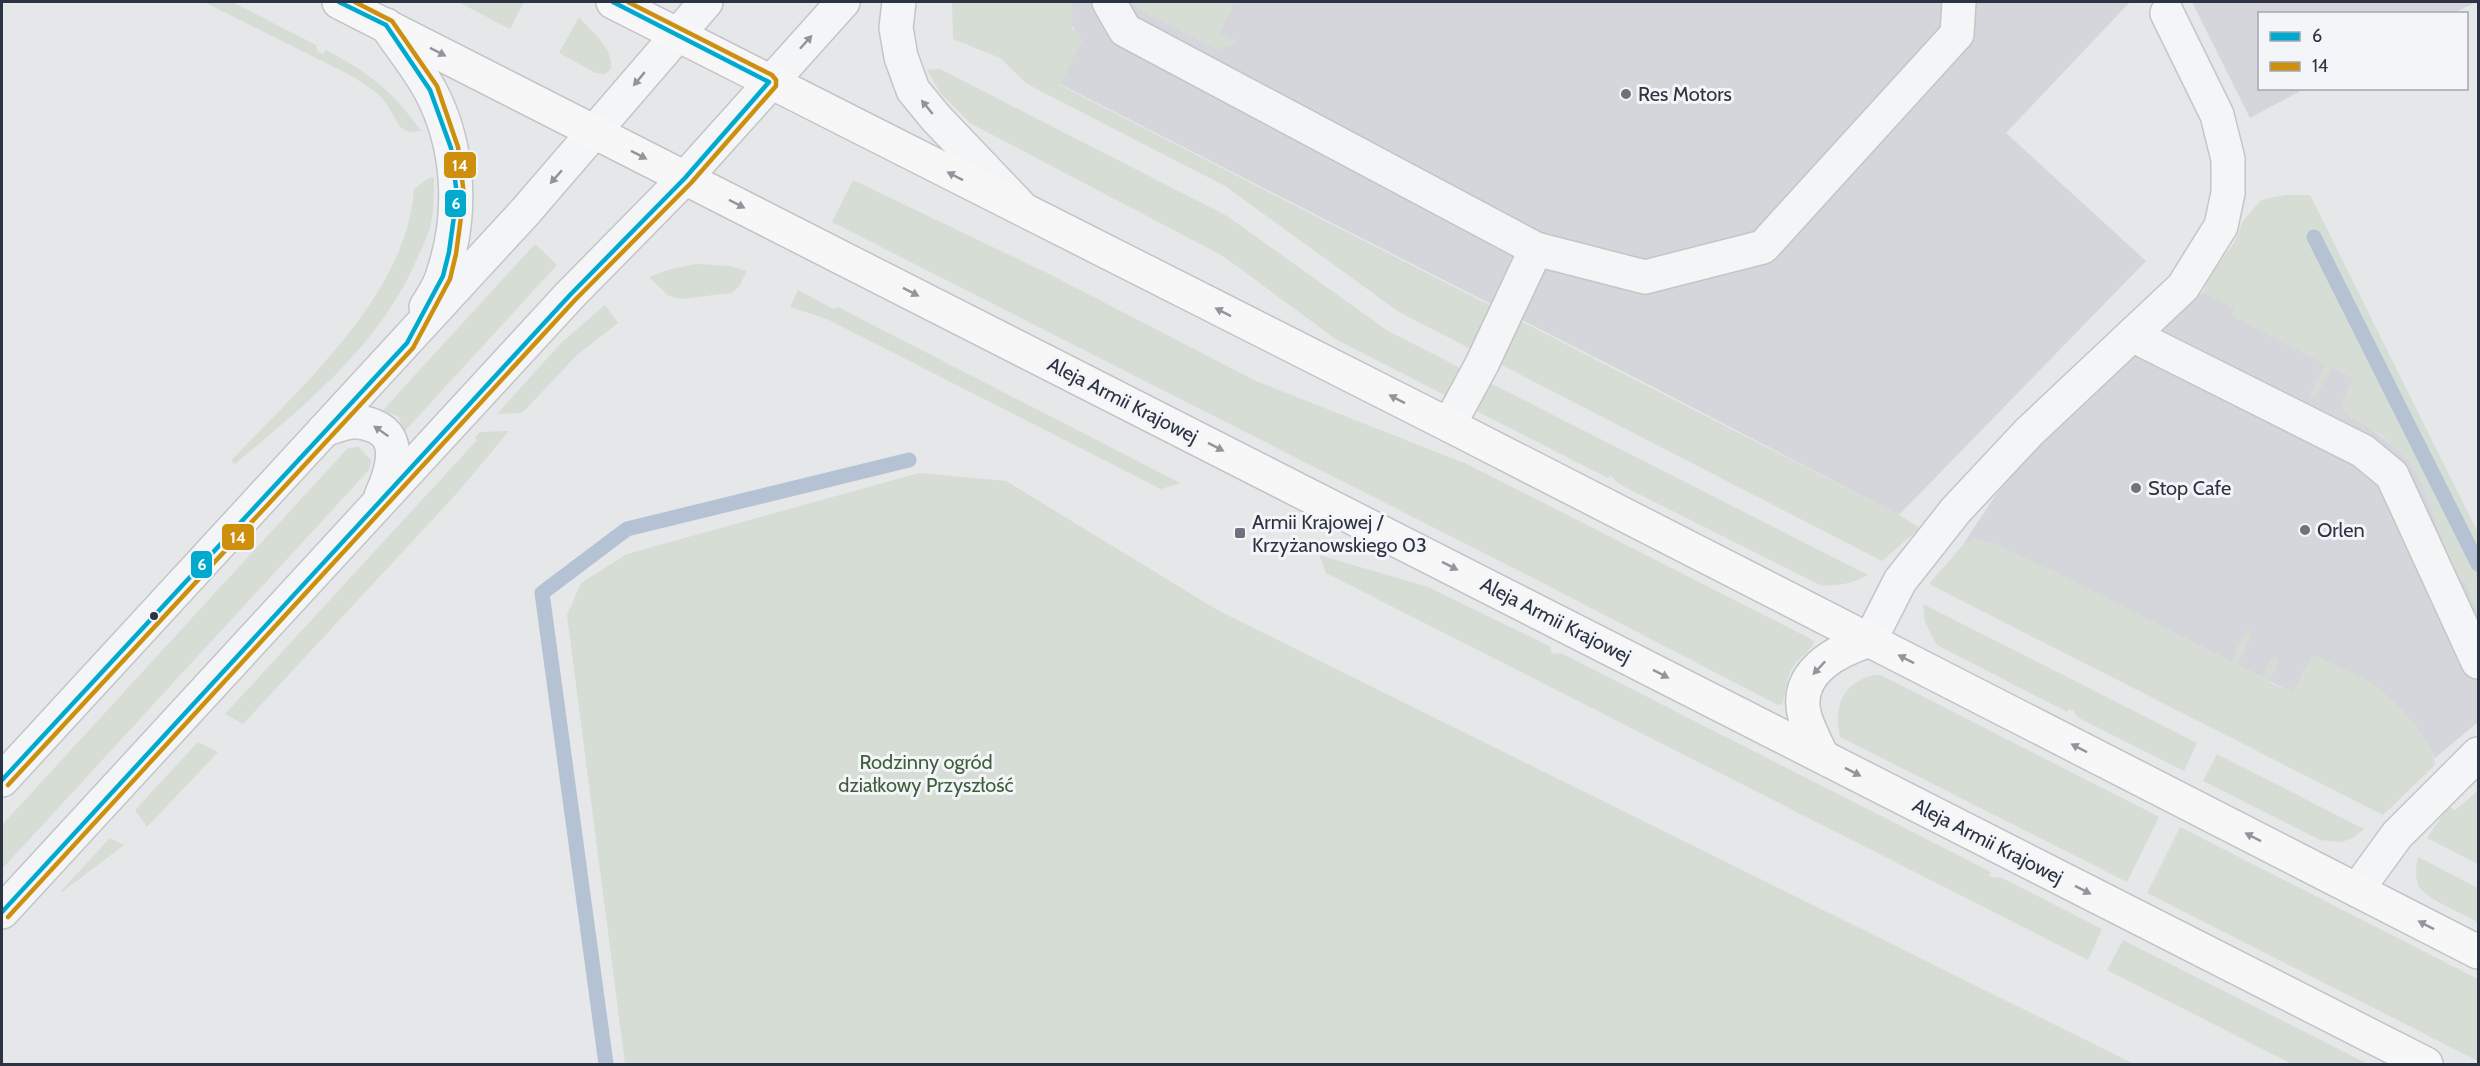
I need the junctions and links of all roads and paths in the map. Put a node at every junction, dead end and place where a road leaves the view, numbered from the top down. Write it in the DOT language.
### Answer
graph roads {
  1 [pos="339,2"];
  2 [pos="613,2"];
  3 [pos="706,2"];
  4 [pos="843,2"];
  5 [pos="899,2"];
  6 [pos="1109,2"];
  7 [pos="1959,2"];
  8 [pos="2167,13"];
  9 [pos="386,25"];
  10 [pos="677,34"];
  11 [pos="769,82"];
  12 [pos="594,132"];
  13 [pos="685,178"];
  14 [pos="1024,211"];
  15 [pos="1536,249"];
  16 [pos="2132,335"];
  17 [pos="407,343"];
  18 [pos="1449,425"];
  19 [pos="324,430"];
  20 [pos="378,503"];
  21 [pos="1870,640"];
  22 [pos="2478,662"];
  23 [pos="2478,754"];
  24 [pos="1822,756"];
  25 [pos="2,780"];
  26 [pos="2357,890"];
  27 [pos="2,912"];
  28 [pos="2478,952"];
  29 [pos="2426,1065"];
  1 -- 9 [label="main road, Aleja Armii Krajowej"];
  2 -- 10 [label="main road"];
  3 -- 10 [label="street"];
  11 -- 4 [label="street, one-way"];
  14 -- 5 [label="street, one-way"];
  6 -- 15 [label="street"];
  7 -- 15 [label="street"];
  8 -- 16 [label="street"];
  9 -- 12 [label="main road, Aleja Armii Krajowej, one-way"];
  9 -- 17 [label="street"];
  10 -- 11 [label="main road"];
  10 -- 12 [label="street, one-way"];
  11 -- 13 [label="street"];
  14 -- 11 [label="main road, one-way"];
  12 -- 13 [label="main road, Aleja Armii Krajowej, one-way"];
  12 -- 17 [label="street, one-way"];
  13 -- 20 [label="street"];
  13 -- 24 [label="main road, Aleja Armii Krajowej, one-way"];
  18 -- 14 [label="main road, one-way"];
  15 -- 18 [label="street"];
  16 -- 21 [label="street"];
  16 -- 22 [label="street"];
  17 -- 19 [label="street"];
  18 -- 21 [label="main road"];
  20 -- 19 [label="street, one-way"];
  19 -- 25 [label="street"];
  20 -- 27 [label="street"];
  21 -- 24 [label="main road, one-way"];
  26 -- 21 [label="main road, one-way"];
  23 -- 26 [label="street"];
  24 -- 29 [label="main road, Aleja Armii Krajowej, one-way"];
  28 -- 26 [label="main road, one-way"];
}
